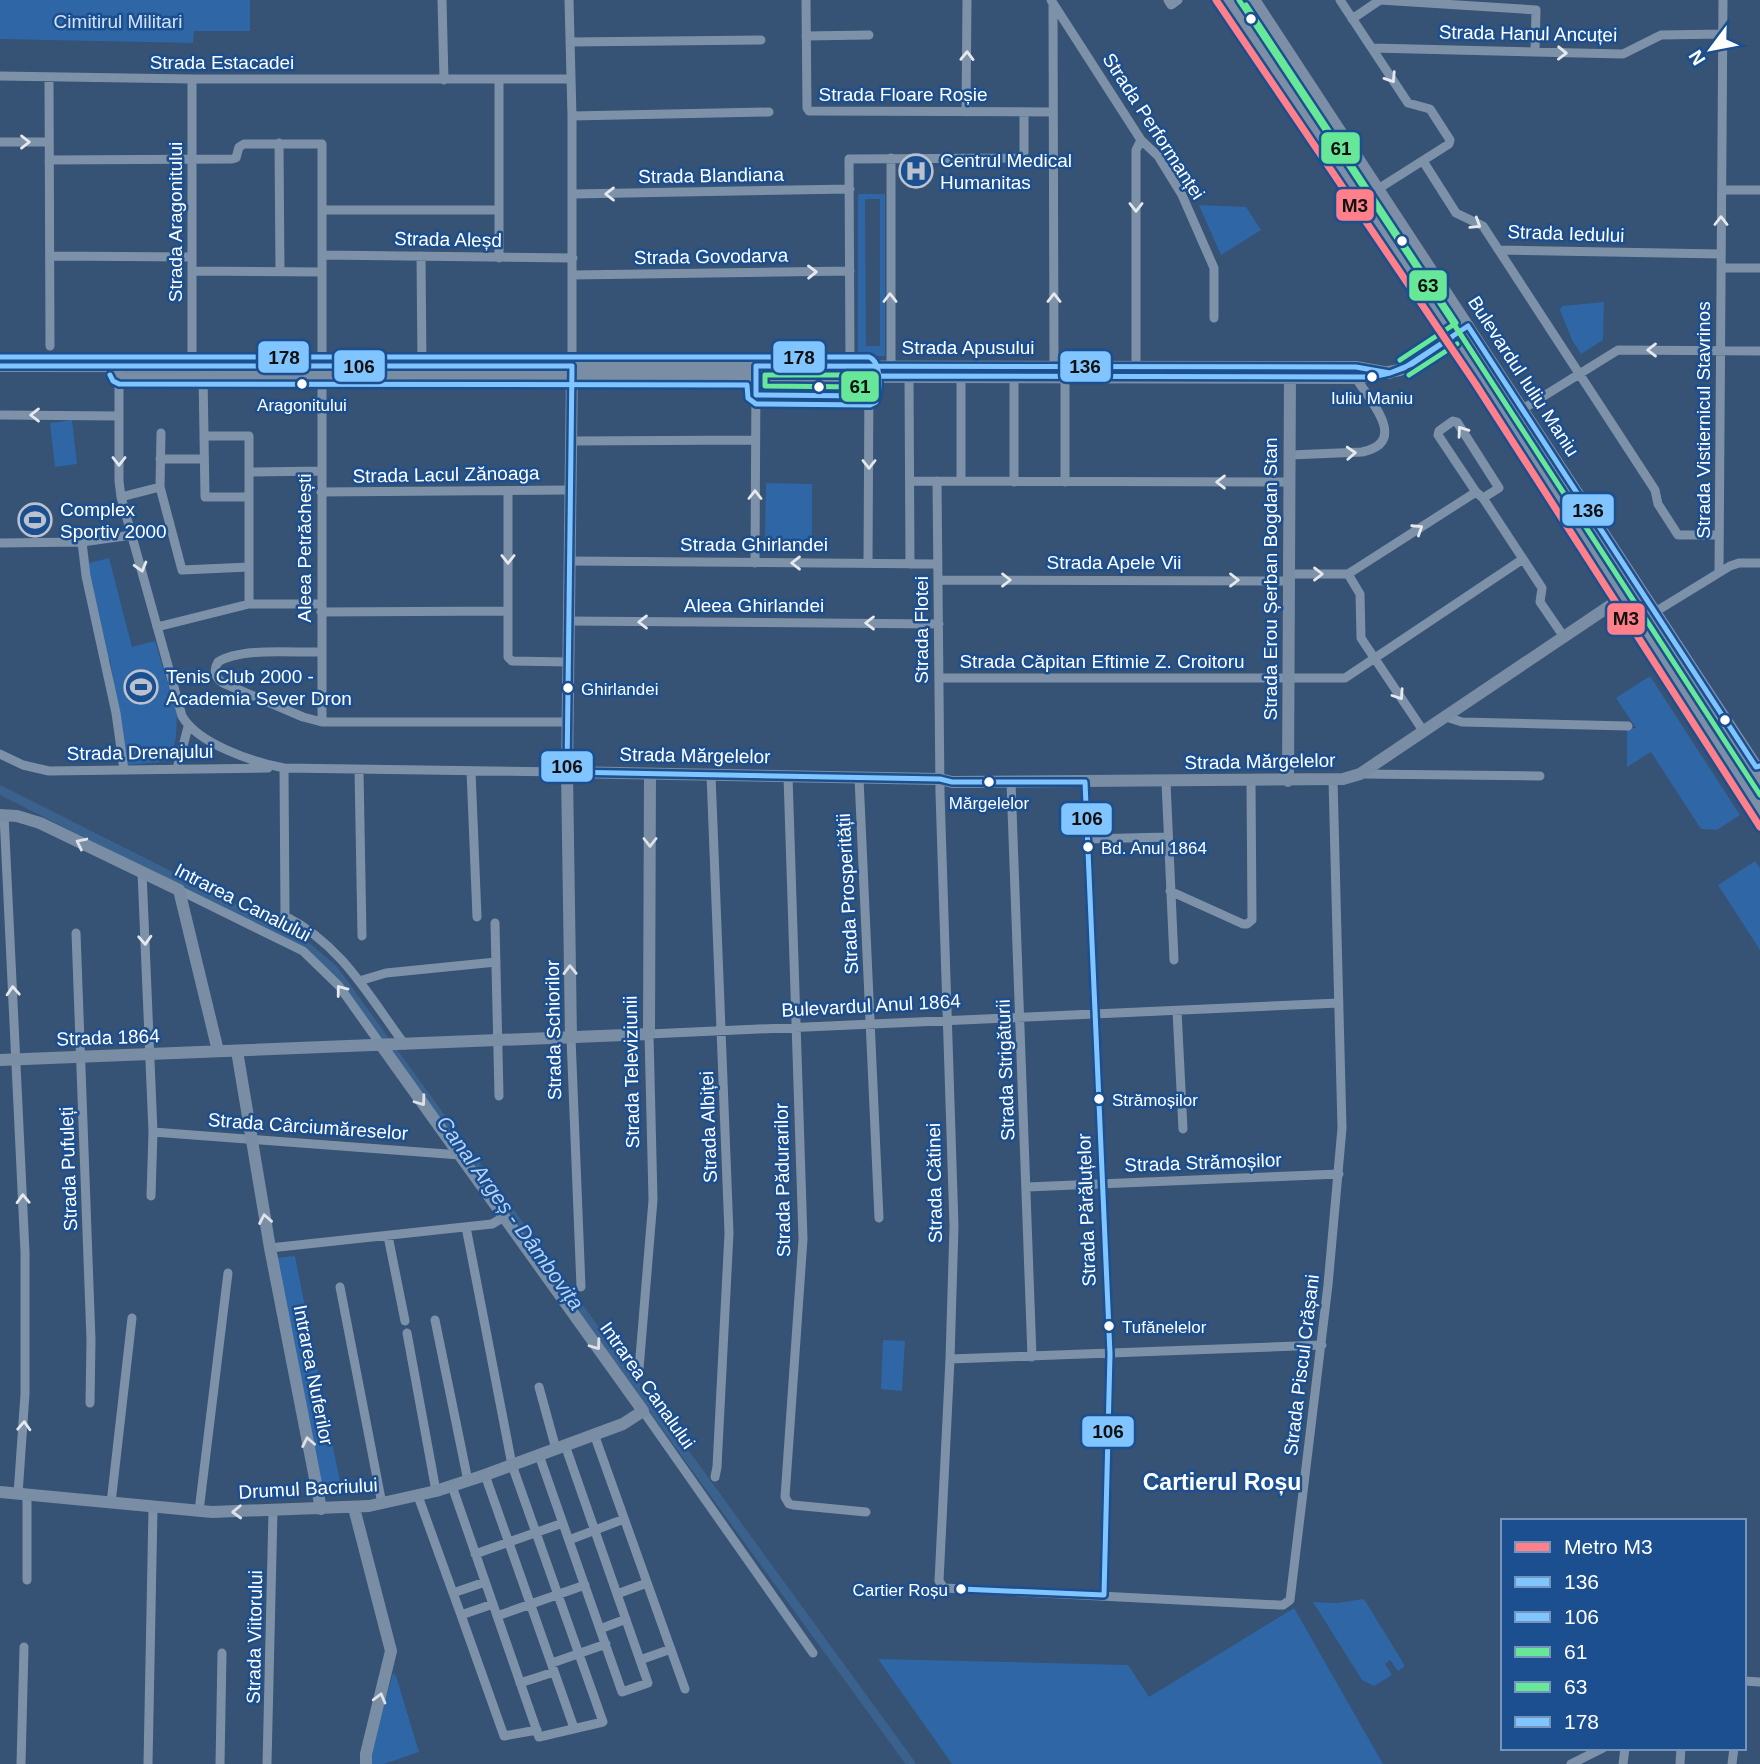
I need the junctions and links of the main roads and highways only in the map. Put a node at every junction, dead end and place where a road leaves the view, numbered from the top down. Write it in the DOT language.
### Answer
graph roads {
  1 [pos="1228,0"];
  2 [pos="1253,0"];
  3 [pos="1759,769"];
  4 [pos="1749,784"];
  5 [pos="1760,811"];
  1 -- 4 [label="main road, Bulevardul Iuliu Maniu"];
  2 -- 3 [label="main road, Bulevardul Iuliu Maniu"];
  4 -- 5 [label="main road, Bulevardul Iuliu Maniu"];
}
